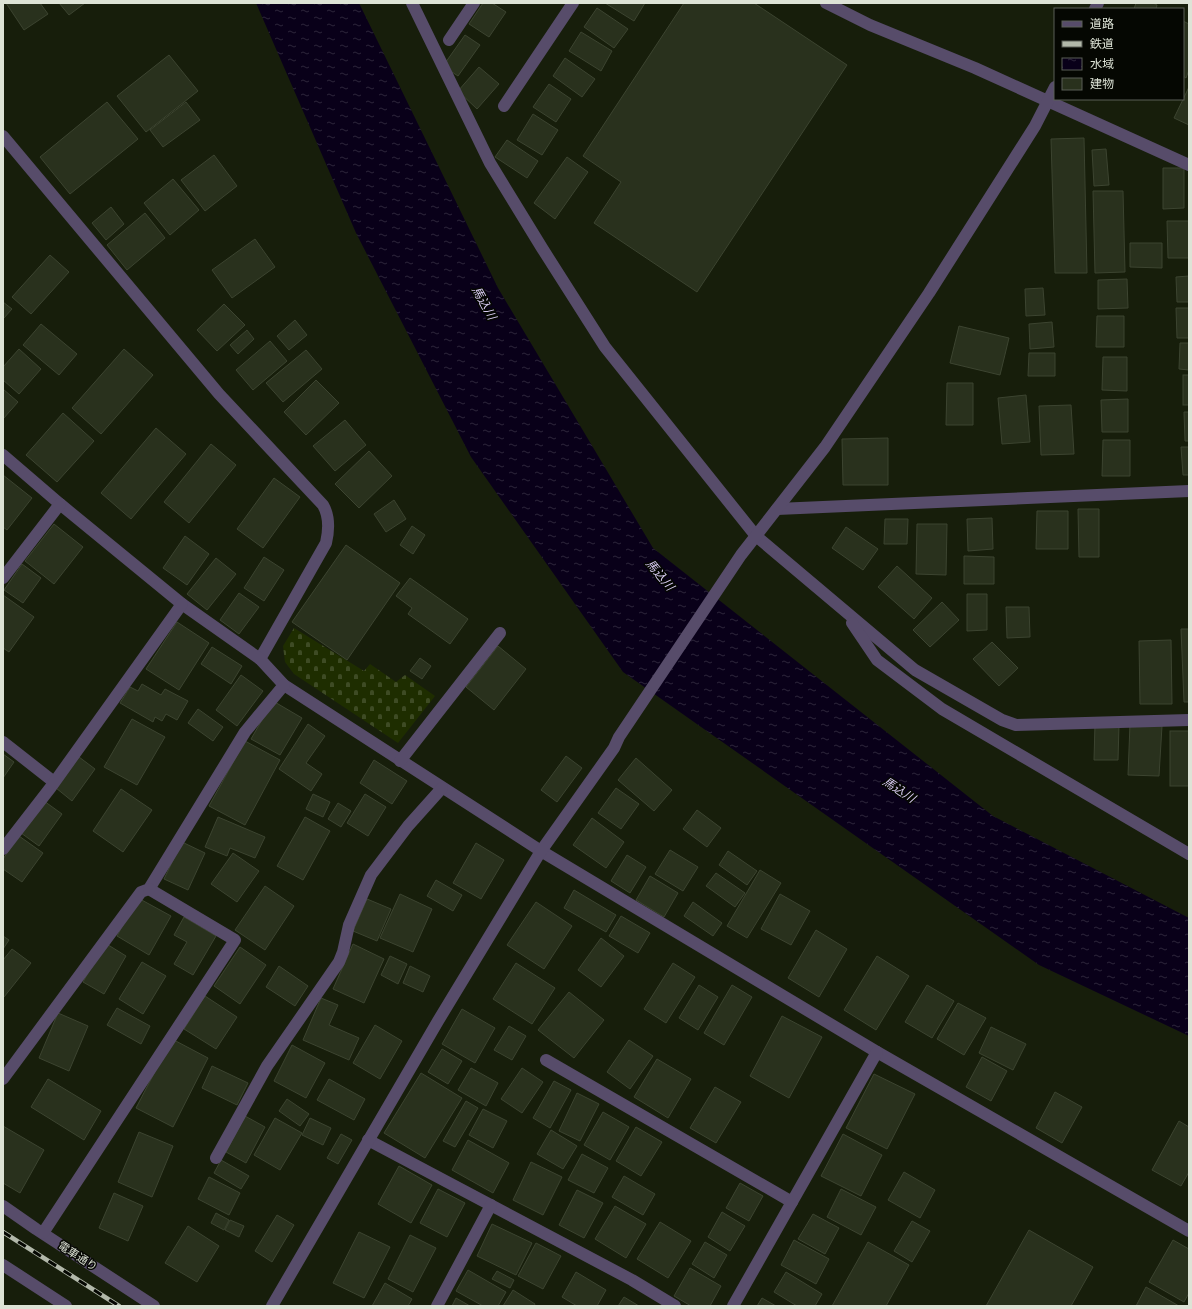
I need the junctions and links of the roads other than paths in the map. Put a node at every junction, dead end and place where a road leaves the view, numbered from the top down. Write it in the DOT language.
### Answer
graph roads {
  1 [pos="412,3"];
  2 [pos="474,3"];
  3 [pos="573,3"];
  4 [pos="826,3"];
  5 [pos="449,40"];
  6 [pos="1054,89"];
  7 [pos="1048,101"];
  8 [pos="504,106"];
  9 [pos="3,136"];
  10 [pos="1189,165"];
  11 [pos="3,455"];
  12 [pos="1189,491"];
  13 [pos="60,504"];
  14 [pos="777,509"];
  15 [pos="756,536"];
  16 [pos="3,578"];
  17 [pos="182,604"];
  18 [pos="844,611"];
  19 [pos="500,633"];
  20 [pos="260,659"];
  21 [pos="284,685"];
  22 [pos="1189,720"];
  23 [pos="3,742"];
  24 [pos="400,761"];
  25 [pos="54,782"];
  26 [pos="442,788"];
  27 [pos="3,849"];
  28 [pos="541,851"];
  29 [pos="1189,854"];
  30 [pos="149,888"];
  31 [pos="877,1052"];
  32 [pos="546,1060"];
  33 [pos="3,1079"];
  34 [pos="368,1140"];
  35 [pos="216,1158"];
  36 [pos="792,1202"];
  37 [pos="491,1205"];
  38 [pos="3,1206"];
  39 [pos="1189,1231"];
  40 [pos="43,1233"];
  41 [pos="3,1265"];
  42 [pos="66,1306"];
  43 [pos="154,1306"];
  44 [pos="272,1306"];
  45 [pos="437,1306"];
  46 [pos="675,1306"];
  47 [pos="733,1306"];
  1 -- 15 [label="street"];
  2 -- 5 [label="street"];
  3 -- 8 [label="street"];
  4 -- 7 [label="street"];
  6 -- 7 [label="street"];
  7 -- 10 [label="street"];
  7 -- 14 [label="street"];
  9 -- 20 [label="street"];
  11 -- 13 [label="street"];
  12 -- 14 [label="street"];
  13 -- 16 [label="street"];
  13 -- 17 [label="street"];
  14 -- 15 [label="street"];
  15 -- 18 [label="street"];
  15 -- 28 [label="street"];
  17 -- 20 [label="street"];
  17 -- 25 [label="street"];
  18 -- 22 [label="street"];
  18 -- 29 [label="street"];
  19 -- 24 [label="street"];
  20 -- 21 [label="street"];
  21 -- 24 [label="street"];
  21 -- 30 [label="street"];
  23 -- 25 [label="street"];
  24 -- 26 [label="street"];
  25 -- 27 [label="street"];
  26 -- 28 [label="street"];
  26 -- 35 [label="street"];
  28 -- 31 [label="street"];
  28 -- 34 [label="street"];
  30 -- 33 [label="street"];
  30 -- 40 [label="street"];
  31 -- 36 [label="street"];
  31 -- 39 [label="street"];
  32 -- 36 [label="street"];
  34 -- 37 [label="street"];
  34 -- 44 [label="street"];
  36 -- 47 [label="street"];
  37 -- 45 [label="street"];
  37 -- 46 [label="street"];
  38 -- 40 [label="street, 電車通り"];
  40 -- 43 [label="street, 電車通り"];
  41 -- 42 [label="street"];
}
